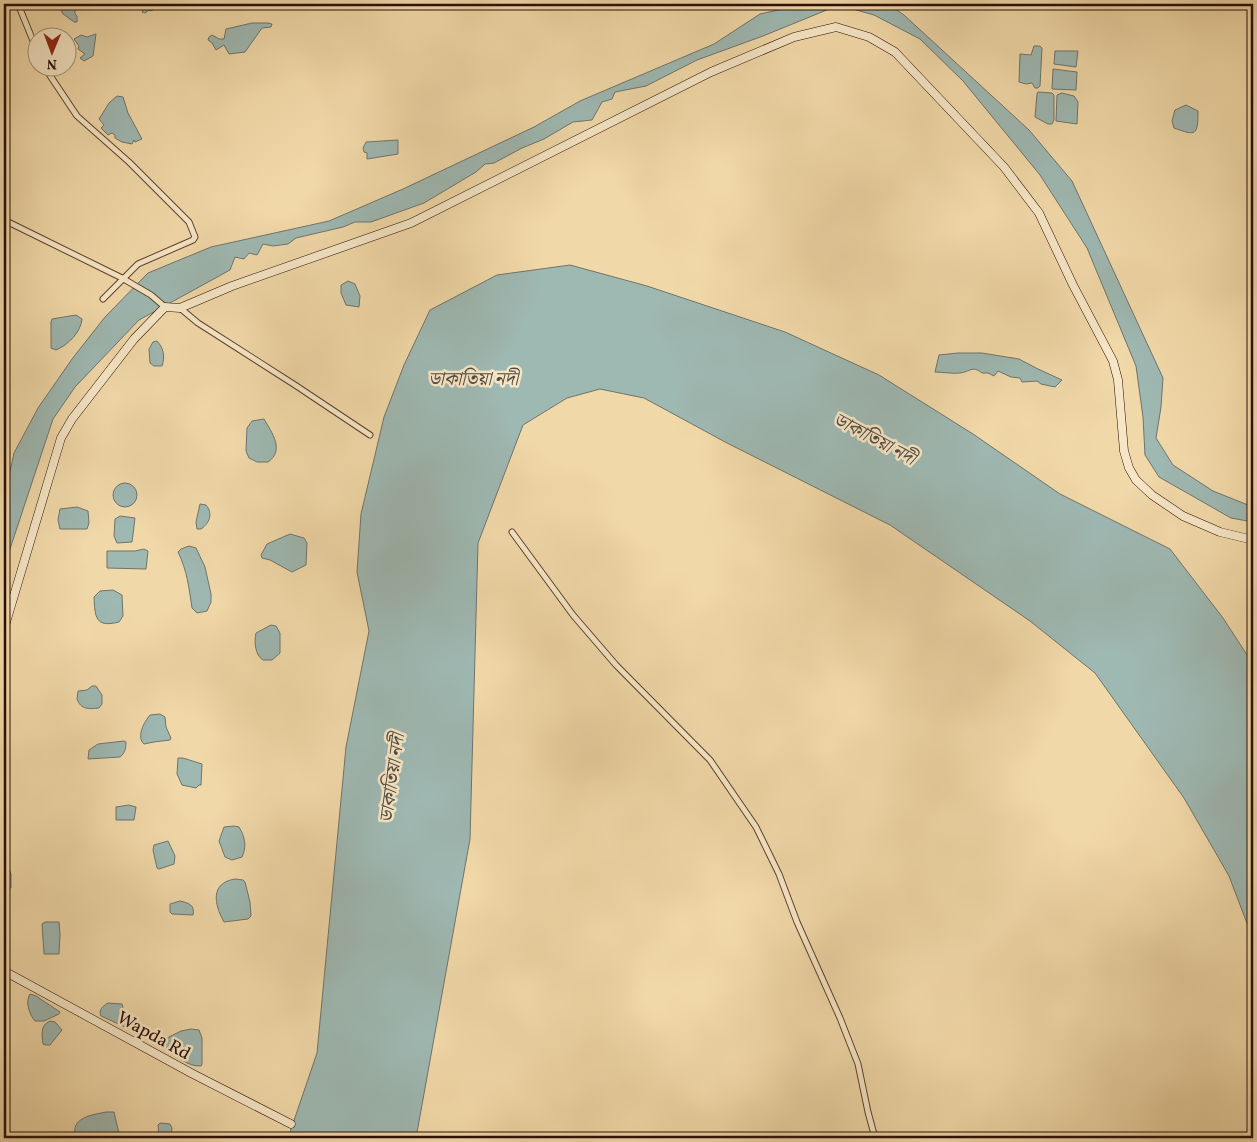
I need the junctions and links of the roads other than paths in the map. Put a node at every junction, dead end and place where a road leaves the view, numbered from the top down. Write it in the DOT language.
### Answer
graph roads {
  1 [pos="18,4"];
  2 [pos="28,28"];
  3 [pos="52,78"];
  4 [pos="4,220"];
  5 [pos="122,278"];
  6 [pos="103,299"];
  7 [pos="166,308"];
  8 [pos="180,308"];
  9 [pos="370,435"];
  10 [pos="512,532"];
  11 [pos="1253,540"];
  12 [pos="4,629"];
  13 [pos="4,971"];
  14 [pos="291,1124"];
  15 [pos="875,1138"];
  1 -- 2 [label="street"];
  3 -- 5 [label="street"];
  4 -- 5 [label="street"];
  5 -- 6 [label="street"];
  5 -- 7 [label="street"];
  7 -- 8 [label="main road"];
  7 -- 12 [label="main road"];
  8 -- 9 [label="street"];
  8 -- 11 [label="main road"];
  10 -- 15 [label="street"];
  13 -- 14 [label="main road, Wapda Rd"];
}
